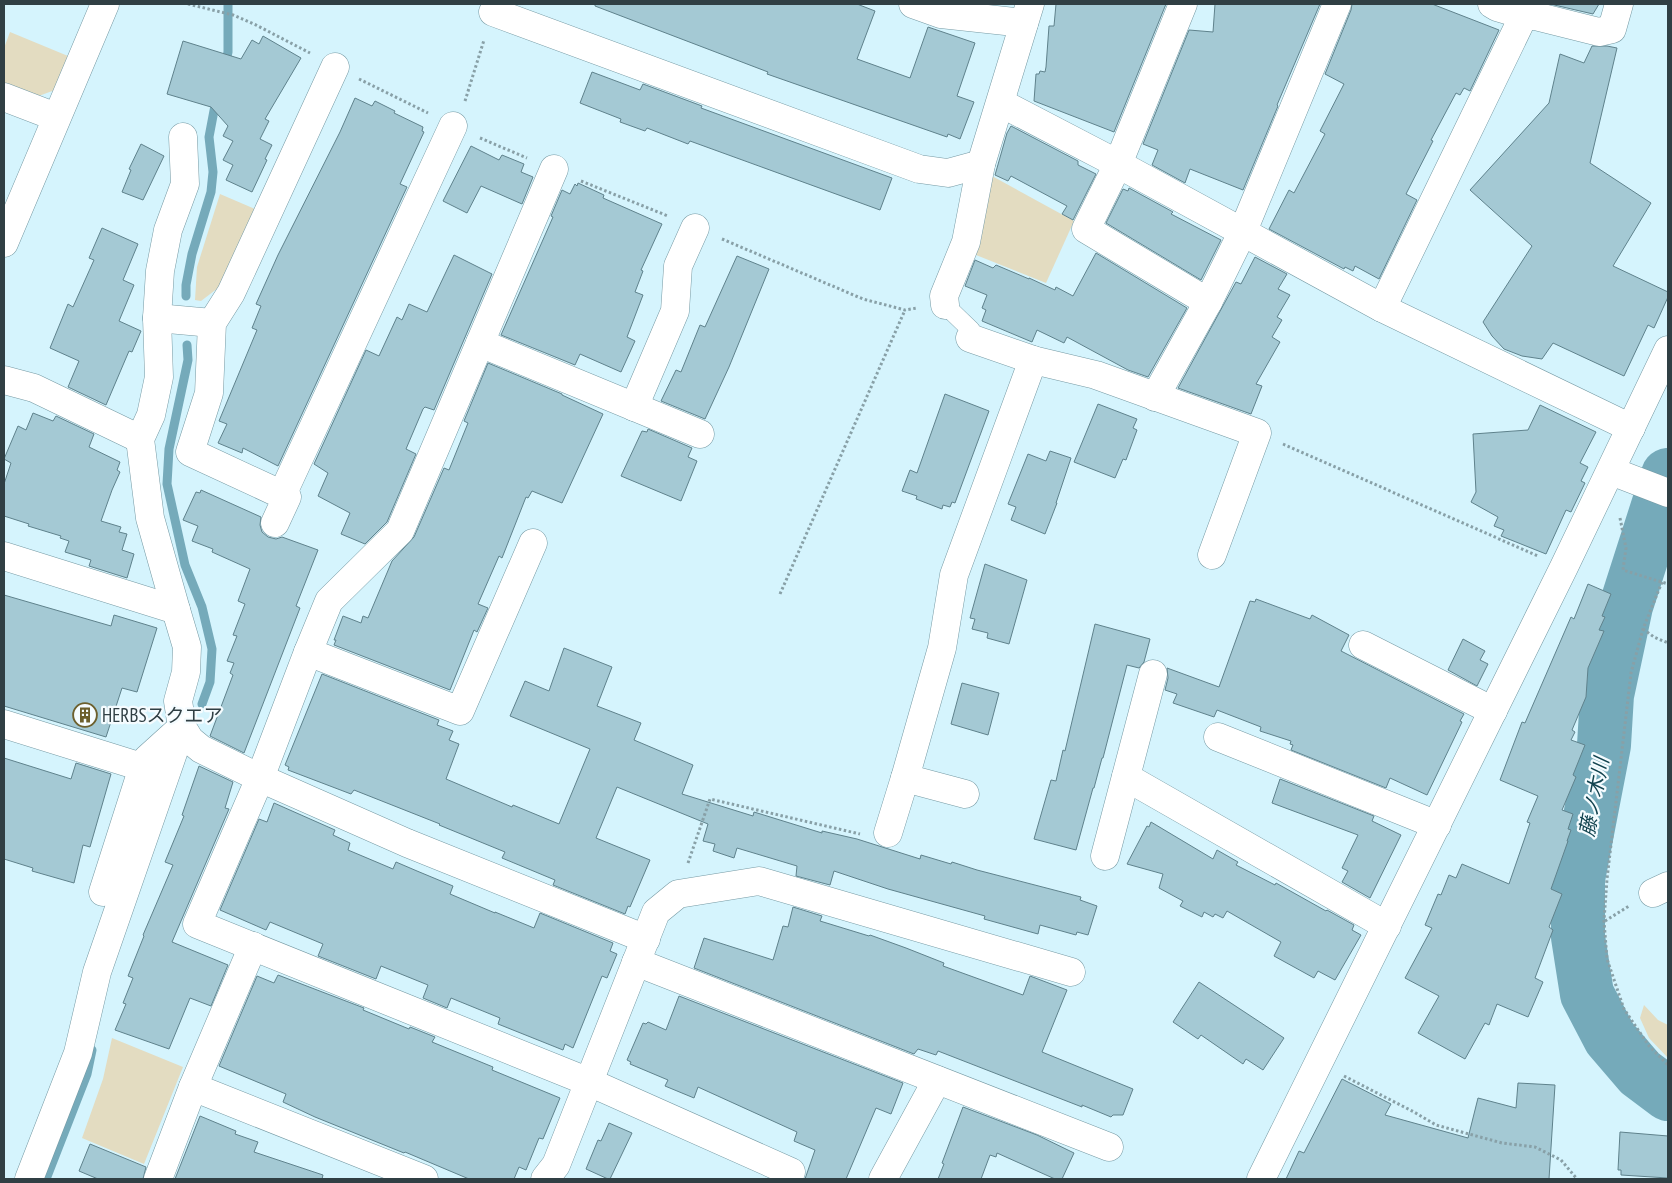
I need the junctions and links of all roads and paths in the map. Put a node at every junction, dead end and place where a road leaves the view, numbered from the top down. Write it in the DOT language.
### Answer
graph roads {
  1 [pos="105,4"];
  2 [pos="188,4"];
  3 [pos="913,4"];
  4 [pos="1183,4"];
  5 [pos="1337,4"];
  6 [pos="1492,4"];
  7 [pos="1620,4"];
  8 [pos="493,12"];
  9 [pos="1027,13"];
  10 [pos="1524,15"];
  11 [pos="335,67"];
  12 [pos="4,97"];
  13 [pos="1001,103"];
  14 [pos="56,117"];
  15 [pos="453,126"];
  16 [pos="182,137"];
  17 [pos="981,164"];
  18 [pos="1118,164"];
  19 [pos="554,169"];
  20 [pos="695,228"];
  21 [pos="7,229"];
  22 [pos="1243,231"];
  23 [pos="1208,302"];
  24 [pos="945,305"];
  25 [pos="1382,308"];
  26 [pos="905,310"];
  27 [pos="157,318"];
  28 [pos="212,323"];
  29 [pos="970,338"];
  30 [pos="480,343"];
  31 [pos="1668,350"];
  32 [pos="1033,360"];
  33 [pos="4,380"];
  34 [pos="1155,397"];
  35 [pos="634,407"];
  36 [pos="1631,428"];
  37 [pos="1257,432"];
  38 [pos="700,434"];
  39 [pos="140,439"];
  40 [pos="1611,471"];
  41 [pos="1658,489"];
  42 [pos="282,495"];
  43 [pos="275,523"];
  44 [pos="533,543"];
  45 [pos="1212,555"];
  46 [pos="4,556"];
  47 [pos="1564,567"];
  48 [pos="1623,570"];
  49 [pos="1662,582"];
  50 [pos="1668,584"];
  51 [pos="780,594"];
  52 [pos="176,610"];
  53 [pos="1643,629"];
  54 [pos="1668,643"];
  55 [pos="1363,645"];
  56 [pos="308,652"];
  57 [pos="1153,674"];
  58 [pos="1492,711"];
  59 [pos="4,724"];
  60 [pos="182,727"];
  61 [pos="1218,737"];
  62 [pos="154,771"];
  63 [pos="1126,777"];
  64 [pos="260,778"];
  65 [pos="905,778"];
  66 [pos="965,794"];
  67 [pos="1436,825"];
  68 [pos="888,833"];
  69 [pos="1105,856"];
  70 [pos="103,892"];
  71 [pos="678,894"];
  72 [pos="1387,926"];
  73 [pos="253,946"];
  74 [pos="641,950"];
  75 [pos="1071,972"];
  76 [pos="1318,1064"];
  77 [pos="1668,1065"];
  78 [pos="937,1080"];
  79 [pos="589,1082"];
  80 [pos="194,1087"];
  81 [pos="1109,1147"];
  82 [pos="791,1172"];
  83 [pos="28,1179"];
  84 [pos="158,1179"];
  85 [pos="424,1179"];
  86 [pos="545,1179"];
  87 [pos="883,1179"];
  88 [pos="1261,1179"];
  89 [pos="1576,1179"];
  1 -- 14 [label="street"];
  2 -- 11 [label="path"];
  3 -- 9 [label="street"];
  4 -- 18 [label="street"];
  5 -- 22 [label="street"];
  6 -- 10 [label="street"];
  7 -- 10 [label="street"];
  8 -- 15 [label="path"];
  8 -- 17 [label="street"];
  9 -- 13 [label="street"];
  10 -- 25 [label="street"];
  11 -- 15 [label="path"];
  11 -- 28 [label="street"];
  12 -- 14 [label="street"];
  13 -- 17 [label="street"];
  13 -- 18 [label="street"];
  14 -- 21 [label="street"];
  15 -- 42 [label="street"];
  16 -- 27 [label="street"];
  17 -- 24 [label="street"];
  18 -- 22 [label="street"];
  18 -- 23 [label="street"];
  19 -- 30 [label="street"];
  20 -- 35 [label="street"];
  22 -- 23 [label="street"];
  22 -- 25 [label="street"];
  23 -- 34 [label="street"];
  24 -- 29 [label="lane"];
  25 -- 36 [label="street"];
  26 -- 51 [label="path"];
  27 -- 28 [label="street"];
  27 -- 39 [label="street"];
  28 -- 42 [label="street"];
  29 -- 32 [label="street"];
  30 -- 35 [label="street"];
  30 -- 56 [label="street"];
  31 -- 36 [label="street"];
  32 -- 34 [label="street"];
  32 -- 65 [label="street"];
  33 -- 39 [label="street"];
  34 -- 37 [label="street"];
  35 -- 38 [label="street"];
  36 -- 40 [label="street"];
  37 -- 45 [label="street"];
  37 -- 47 [label="path"];
  39 -- 52 [label="street"];
  40 -- 41 [label="street"];
  40 -- 47 [label="street"];
  42 -- 43 [label="street"];
  44 -- 56 [label="street"];
  46 -- 52 [label="street"];
  47 -- 58 [label="street"];
  48 -- 49 [label="path"];
  49 -- 50 [label="path"];
  49 -- 53 [label="path"];
  52 -- 60 [label="street"];
  53 -- 54 [label="path"];
  53 -- 77 [label="path"];
  55 -- 58 [label="street"];
  56 -- 64 [label="street"];
  57 -- 63 [label="street"];
  58 -- 67 [label="street"];
  59 -- 62 [label="street"];
  60 -- 62 [label="street"];
  60 -- 64 [label="street"];
  61 -- 67 [label="street"];
  62 -- 70 [label="street"];
  62 -- 83 [label="street"];
  63 -- 69 [label="street"];
  63 -- 72 [label="street"];
  64 -- 73 [label="street"];
  64 -- 74 [label="street"];
  65 -- 66 [label="street"];
  65 -- 68 [label="street"];
  67 -- 72 [label="street"];
  68 -- 71 [label="path"];
  71 -- 74 [label="street"];
  71 -- 75 [label="street"];
  72 -- 76 [label="street"];
  73 -- 79 [label="street"];
  73 -- 80 [label="street"];
  74 -- 78 [label="street"];
  74 -- 79 [label="street"];
  76 -- 88 [label="street"];
  76 -- 89 [label="path"];
  78 -- 81 [label="street"];
  78 -- 87 [label="street"];
  79 -- 82 [label="street"];
  79 -- 86 [label="street"];
  80 -- 84 [label="street"];
  80 -- 85 [label="street"];
}
